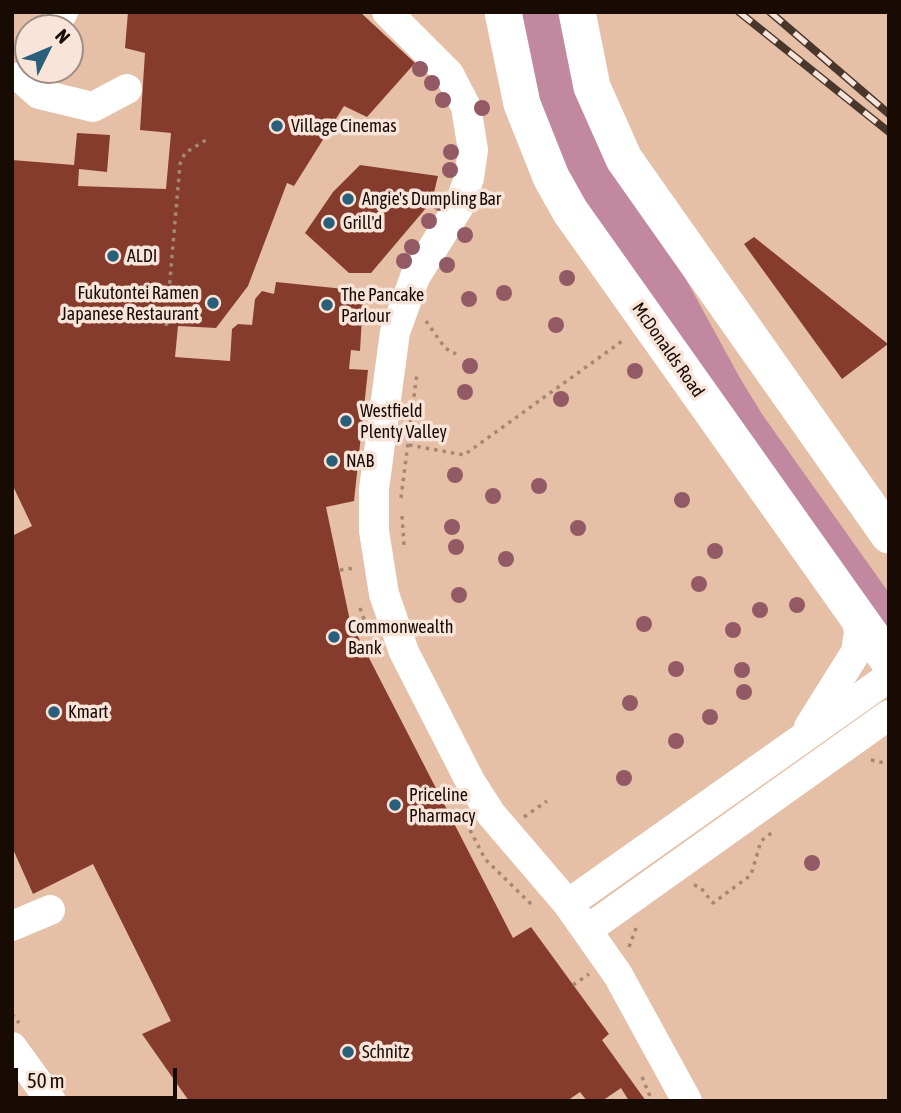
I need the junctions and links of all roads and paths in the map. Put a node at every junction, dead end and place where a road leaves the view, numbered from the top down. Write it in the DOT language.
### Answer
graph roads {
  1 [pos="387,12"];
  2 [pos="503,12"];
  3 [pos="578,12"];
  4 [pos="29,84"];
  5 [pos="127,89"];
  6 [pos="209,138"];
  7 [pos="403,307"];
  8 [pos="166,326"];
  9 [pos="625,339"];
  10 [pos="456,354"];
  11 [pos="417,364"];
  12 [pos="408,445"];
  13 [pos="889,535"];
  14 [pos="404,547"];
  15 [pos="855,613"];
  16 [pos="889,661"];
  17 [pos="889,677"];
  18 [pos="889,715"];
  19 [pos="874,737"];
  20 [pos="802,739"];
  21 [pos="547,801"];
  22 [pos="521,819"];
  23 [pos="568,904"];
  24 [pos="50,910"];
  25 [pos="12,926"];
  26 [pos="587,930"];
  27 [pos="592,972"];
  28 [pos="573,985"];
  29 [pos="12,1047"];
  30 [pos="639,1069"];
  31 [pos="685,1100"];
  32 [pos="51,1101"];
  33 [pos="652,1101"];
  1 -- 7 [label="street"];
  2 -- 15 [label="main road, McDonalds Road"];
  3 -- 13 [label="main road"];
  4 -- 5 [label="street"];
  6 -- 8 [label="path"];
  7 -- 10 [label="path"];
  7 -- 23 [label="street"];
  9 -- 12 [label="path"];
  11 -- 12 [label="path"];
  12 -- 14 [label="path"];
  15 -- 16 [label="main road, McDonalds Road"];
  15 -- 20 [label="street"];
  17 -- 20 [label="street"];
  18 -- 19 [label="street"];
  19 -- 26 [label="street"];
  20 -- 23 [label="street"];
  21 -- 22 [label="path"];
  23 -- 26 [label="street"];
  24 -- 25 [label="street"];
  26 -- 31 [label="street"];
  27 -- 28 [label="path"];
  29 -- 32 [label="street"];
  30 -- 33 [label="path"];
}
